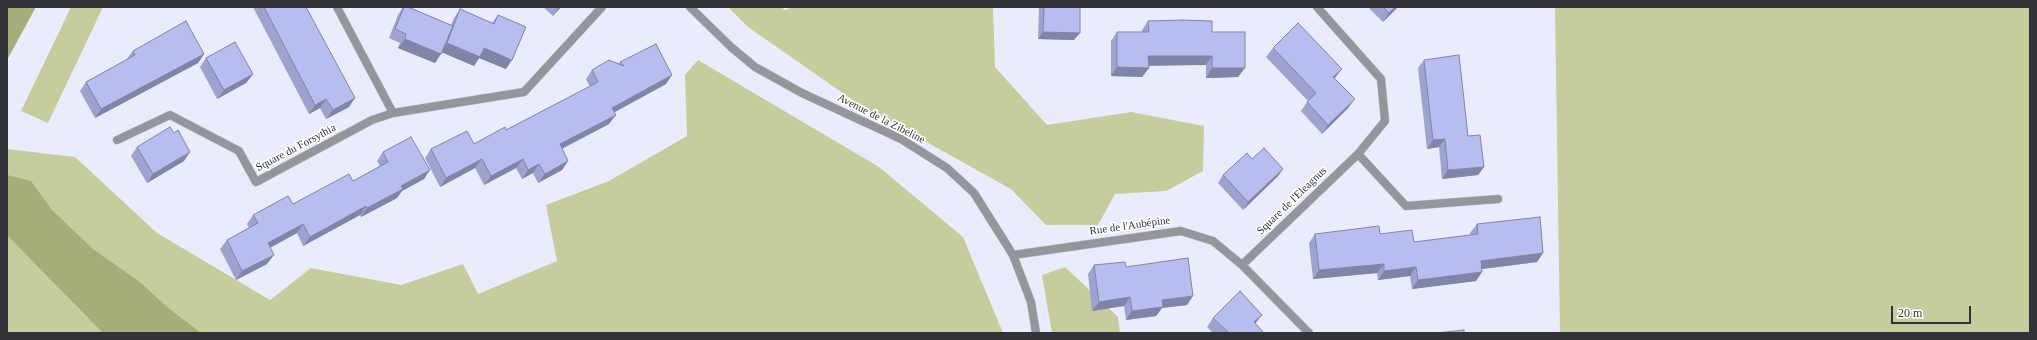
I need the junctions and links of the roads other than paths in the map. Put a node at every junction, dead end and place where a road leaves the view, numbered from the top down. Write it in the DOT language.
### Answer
graph roads {
  1 [pos="337,7"];
  2 [pos="602,7"];
  3 [pos="690,7"];
  4 [pos="1317,7"];
  5 [pos="393,113"];
  6 [pos="117,140"];
  7 [pos="1358,154"];
  8 [pos="1498,199"];
  9 [pos="1013,255"];
  10 [pos="1242,265"];
  11 [pos="1036,333"];
  12 [pos="1309,333"];
  1 -- 5 [label="street"];
  2 -- 5 [label="street, Square du Forsythia"];
  3 -- 9 [label="street, Avenue de la Zibeline"];
  4 -- 7 [label="street, Square de l'Eleagnus"];
  5 -- 6 [label="street, Square du Forsythia"];
  7 -- 8 [label="street"];
  7 -- 10 [label="street, Square de l'Eleagnus"];
  9 -- 10 [label="street, Rue de l'Aubépine"];
  9 -- 11 [label="street, Avenue de la Zibeline"];
  10 -- 12 [label="street, Rue de l'Aubépine"];
}
